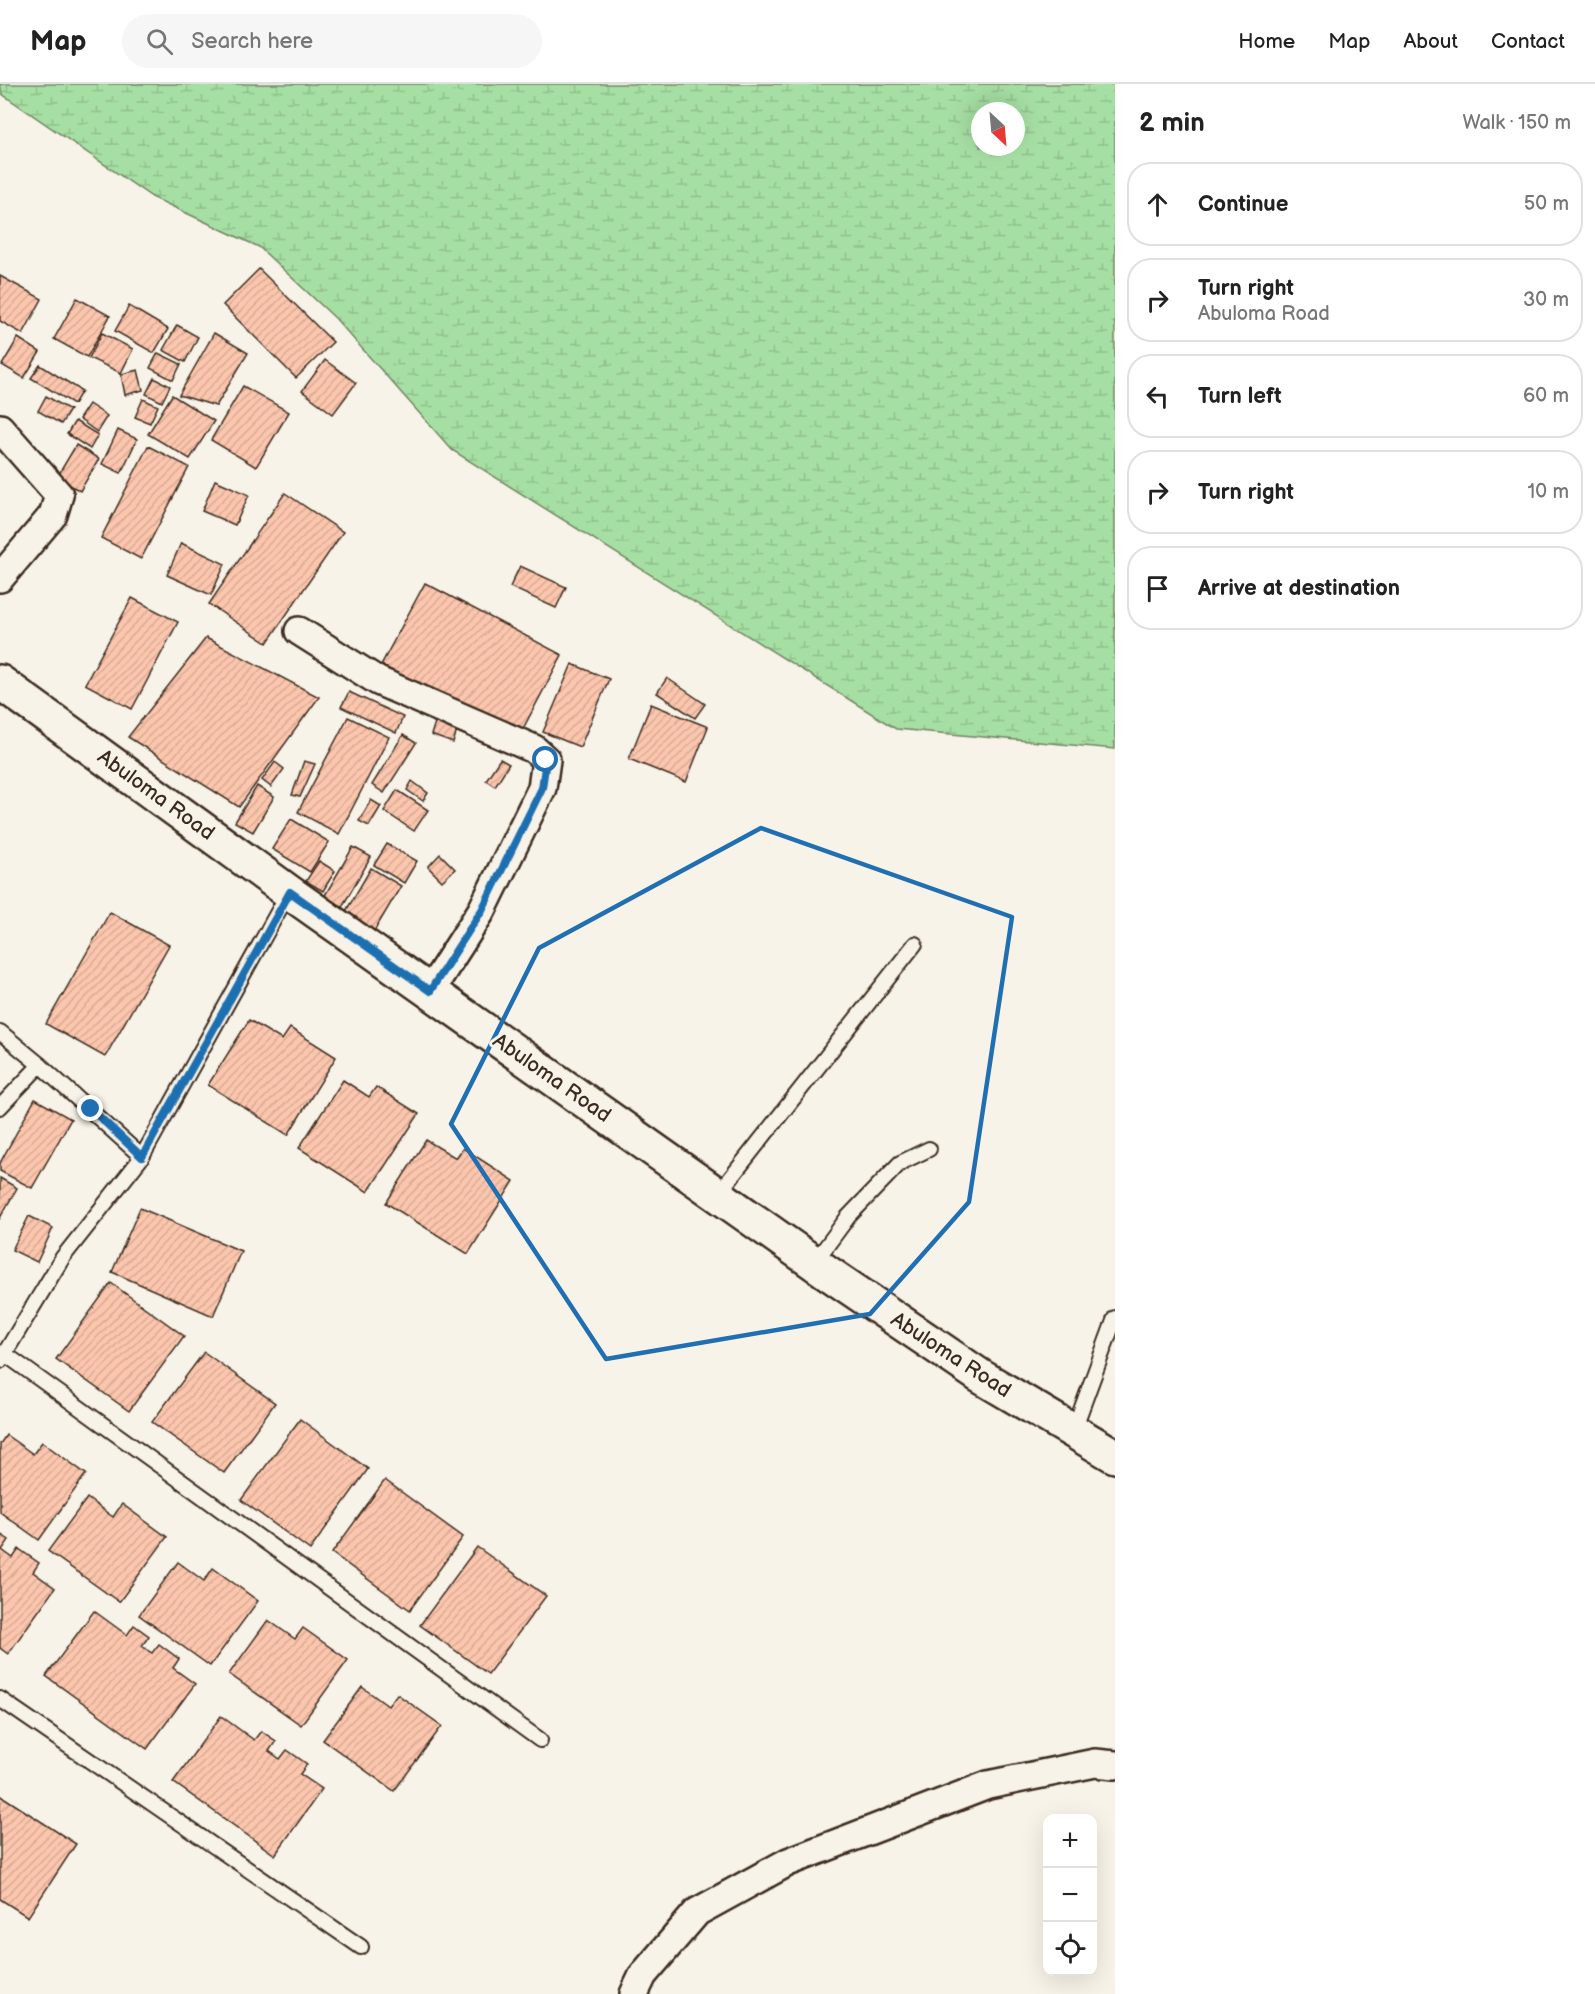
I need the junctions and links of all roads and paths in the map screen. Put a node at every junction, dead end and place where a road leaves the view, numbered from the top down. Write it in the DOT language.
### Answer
graph roads {
  1 [pos="0,428"];
  2 [pos="0,578"];
  3 [pos="298,631"];
  4 [pos="0,682"];
  5 [pos="290,892"];
  6 [pos="915,944"];
  7 [pos="430,991"];
  8 [pos="0,1032"];
  9 [pos="40,1065"];
  10 [pos="0,1107"];
  11 [pos="929,1149"];
  12 [pos="142,1157"];
  13 [pos="717,1194"];
  14 [pos="814,1263"];
  15 [pos="1115,1318"];
  16 [pos="3,1358"];
  17 [pos="1073,1432"];
  18 [pos="1115,1456"];
  19 [pos="0,1699"];
  20 [pos="540,1740"];
  21 [pos="1115,1765"];
  22 [pos="362,1947"];
  23 [pos="634,1994"];
  1 -- 2 [label="street"];
  3 -- 7 [label="street"];
  4 -- 5 [label="street, Abuloma Road"];
  5 -- 7 [label="street, Abuloma Road"];
  5 -- 12 [label="lane"];
  6 -- 13 [label="lane"];
  7 -- 13 [label="street, Abuloma Road"];
  8 -- 9 [label="lane"];
  9 -- 10 [label="lane"];
  9 -- 12 [label="lane"];
  11 -- 14 [label="lane"];
  12 -- 16 [label="lane"];
  13 -- 14 [label="street, Abuloma Road"];
  14 -- 17 [label="street, Abuloma Road"];
  15 -- 17 [label="lane"];
  16 -- 20 [label="lane"];
  17 -- 18 [label="street, Abuloma Road"];
  19 -- 22 [label="lane"];
  21 -- 23 [label="street"];
}
